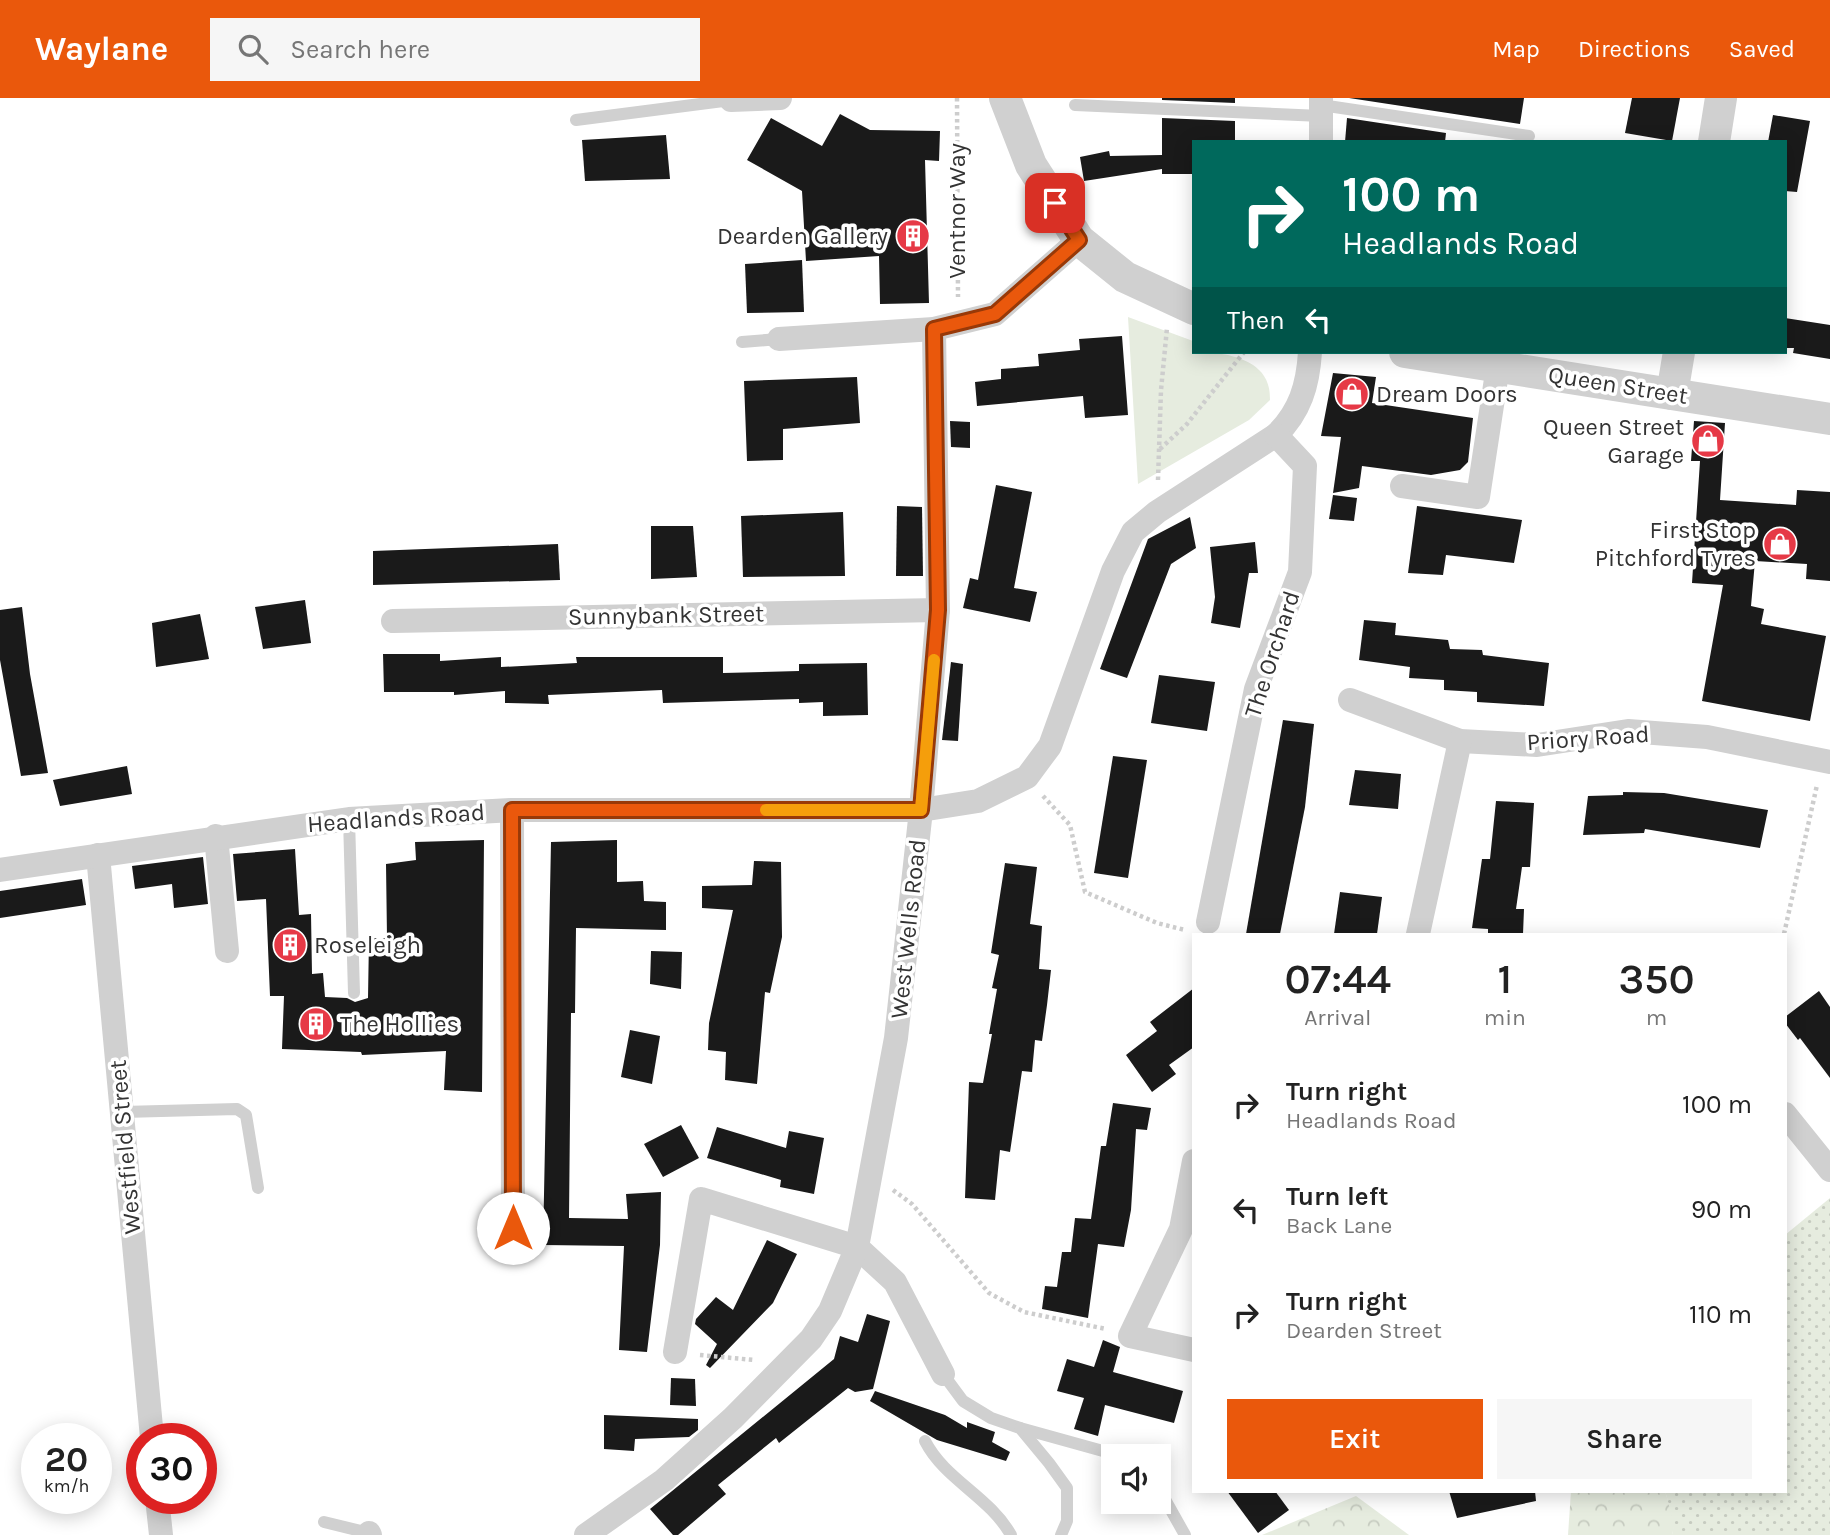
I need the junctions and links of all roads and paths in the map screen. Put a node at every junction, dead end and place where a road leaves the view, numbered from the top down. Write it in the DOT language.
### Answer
graph roads {
  1 [pos="780,98"];
  2 [pos="957,98"];
  3 [pos="1005,98"];
  4 [pos="1721,98"];
  5 [pos="731,100"];
  6 [pos="1075,105"];
  7 [pos="1321,106"];
  8 [pos="576,120"];
  9 [pos="1529,136"];
  10 [pos="1321,140"];
  11 [pos="1714,140"];
  12 [pos="1079,240"];
  13 [pos="1188,308"];
  14 [pos="946,326"];
  15 [pos="779,340"];
  16 [pos="742,342"];
  17 [pos="1242,354"];
  18 [pos="1310,354"];
  19 [pos="1418,354"];
  20 [pos="1679,354"];
  21 [pos="1498,366"];
  22 [pos="1672,394"];
  23 [pos="1830,419"];
  24 [pos="1276,435"];
  25 [pos="1160,450"];
  26 [pos="1402,486"];
  27 [pos="1157,512"];
  28 [pos="938,610"];
  29 [pos="393,621"];
  30 [pos="1350,700"];
  31 [pos="1460,741"];
  32 [pos="1826,762"];
  33 [pos="1027,777"];
  34 [pos="512,810"];
  35 [pos="921,810"];
  36 [pos="349,819"];
  37 [pos="216,836"];
  38 [pos="98,855"];
  39 [pos="0,870"];
  40 [pos="1199,927"];
  41 [pos="1418,933"];
  42 [pos="1784,933"];
  43 [pos="227,951"];
  44 [pos="354,993"];
  45 [pos="122,1112"];
  46 [pos="1787,1116"];
  47 [pos="1830,1170"];
  48 [pos="1192,1171"];
  49 [pos="872,1176"];
  50 [pos="258,1188"];
  51 [pos="513,1228"];
  52 [pos="857,1247"];
  53 [pos="1130,1336"];
  54 [pos="1192,1350"];
  55 [pos="675,1352"];
  56 [pos="786,1363"];
  57 [pos="943,1374"];
  58 [pos="151,1423"];
  59 [pos="1020,1428"];
  60 [pos="925,1441"];
  61 [pos="1101,1450"];
  62 [pos="1171,1510"];
  63 [pos="159,1514"];
  64 [pos="324,1522"];
  65 [pos="370,1534"];
  66 [pos="161,1535"];
  67 [pos="586,1535"];
  68 [pos="1012,1535"];
  69 [pos="1061,1535"];
  70 [pos="1185,1535"];
  1 -- 5 [label="street"];
  2 -- 14 [label="path, Ventnor Way"];
  3 -- 12 [label="street"];
  4 -- 11 [label="street"];
  5 -- 8 [label="lane"];
  6 -- 7 [label="lane"];
  7 -- 9 [label="lane"];
  7 -- 10 [label="street"];
  12 -- 13 [label="street"];
  12 -- 14 [label="street"];
  13 -- 25 [label="path"];
  14 -- 15 [label="street"];
  14 -- 28 [label="street"];
  15 -- 16 [label="lane"];
  17 -- 25 [label="path"];
  18 -- 24 [label="street, West Wells Road"];
  19 -- 21 [label="street, Queen Street"];
  20 -- 22 [label="street"];
  21 -- 22 [label="street, Queen Street"];
  21 -- 26 [label="street"];
  22 -- 23 [label="street, Queen Street"];
  24 -- 27 [label="street, West Wells Road"];
  24 -- 40 [label="street, The Orchard"];
  25 -- 27 [label="path"];
  27 -- 33 [label="street, West Wells Road"];
  28 -- 29 [label="street, Sunnybank Street"];
  28 -- 35 [label="street"];
  30 -- 31 [label="street, Priory Road"];
  31 -- 32 [label="street, Priory Road"];
  31 -- 41 [label="street"];
  32 -- 42 [label="path"];
  33 -- 35 [label="street, West Wells Road"];
  33 -- 40 [label="path"];
  34 -- 35 [label="street, Headlands Road"];
  34 -- 36 [label="street, Headlands Road"];
  34 -- 51 [label="street"];
  35 -- 49 [label="street, West Wells Road"];
  36 -- 37 [label="street, Headlands Road"];
  36 -- 44 [label="lane"];
  37 -- 38 [label="street, Headlands Road"];
  37 -- 43 [label="street"];
  38 -- 39 [label="street, Headlands Road"];
  38 -- 45 [label="street, Westfield Street"];
  45 -- 50 [label="lane"];
  45 -- 58 [label="street, Westfield Street"];
  46 -- 47 [label="street"];
  48 -- 53 [label="street"];
  49 -- 52 [label="street, West Wells Road"];
  49 -- 53 [label="path"];
  52 -- 55 [label="street"];
  52 -- 56 [label="street, West Wells Road"];
  52 -- 57 [label="street"];
  53 -- 54 [label="street"];
  55 -- 56 [label="path"];
  56 -- 67 [label="street, West Wells Road"];
  57 -- 59 [label="lane"];
  59 -- 61 [label="lane"];
  59 -- 69 [label="lane"];
  60 -- 68 [label="lane"];
  62 -- 70 [label="lane"];
  63 -- 66 [label="street"];
  64 -- 65 [label="lane"];
}
